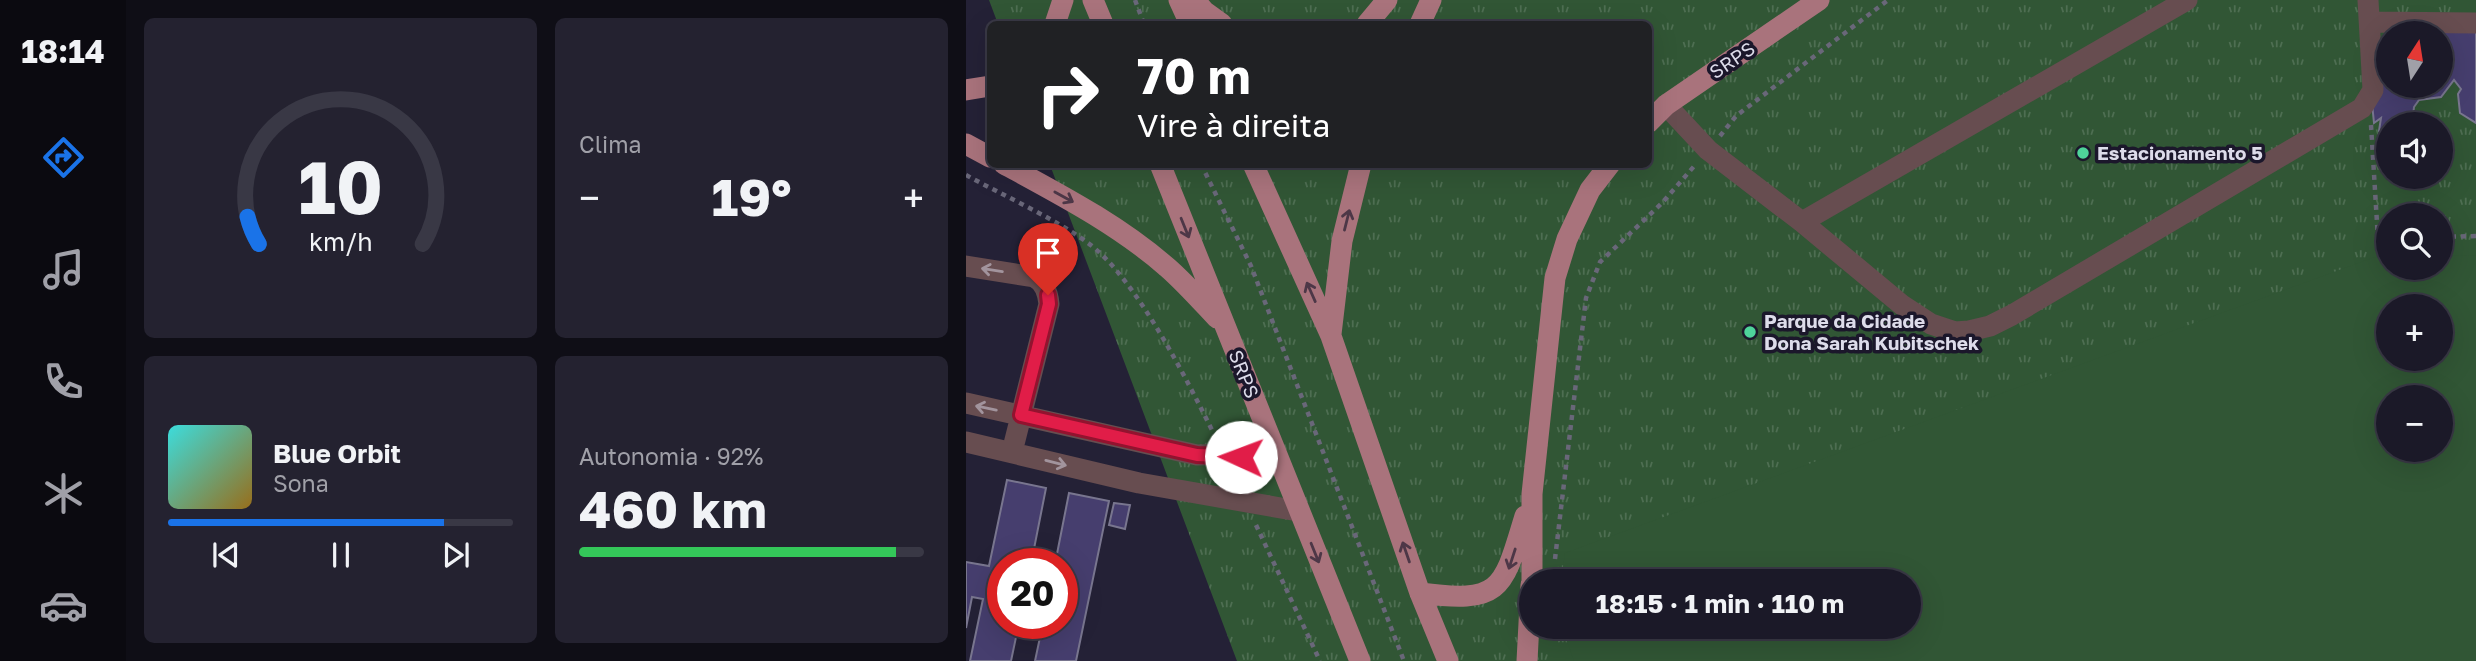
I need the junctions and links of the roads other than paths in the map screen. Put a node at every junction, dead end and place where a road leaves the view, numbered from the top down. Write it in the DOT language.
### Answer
graph roads {
  1 [pos="1063,0"];
  2 [pos="1093,0"];
  3 [pos="1179,0"];
  4 [pos="1195,0"];
  5 [pos="1387,0"];
  6 [pos="1431,0"];
  7 [pos="1819,0"];
  8 [pos="2187,0"];
  9 [pos="2368,0"];
  10 [pos="1056,21"];
  11 [pos="1102,21"];
  12 [pos="1189,21"];
  13 [pos="1218,21"];
  14 [pos="1370,21"];
  15 [pos="1421,21"];
  16 [pos="2370,22"];
  17 [pos="2476,23"];
  18 [pos="987,86"];
  19 [pos="966,90"];
  20 [pos="1667,105"];
  21 [pos="1652,119"];
  22 [pos="966,144"];
  23 [pos="987,155"];
  24 [pos="1011,168"];
  25 [pos="1162,168"];
  26 [pos="1255,168"];
  27 [pos="1360,168"];
  28 [pos="1607,168"];
  29 [pos="1802,222"];
  30 [pos="966,266"];
  31 [pos="1225,326"];
  32 [pos="1331,336"];
  33 [pos="966,403"];
  34 [pos="1021,415"];
  35 [pos="1119,439"];
  36 [pos="966,442"];
  37 [pos="1012,452"];
  38 [pos="1275,453"];
  39 [pos="1134,482"];
  40 [pos="1532,494"];
  41 [pos="1298,511"];
  42 [pos="1531,569"];
  43 [pos="1420,593"];
  44 [pos="1528,639"];
  45 [pos="1360,661"];
  46 [pos="1448,661"];
  47 [pos="1527,661"];
  1 -- 10 [label="main road"];
  2 -- 11 [label="main road"];
  3 -- 12 [label="main road"];
  4 -- 13 [label="main road"];
  5 -- 14 [label="main road"];
  6 -- 15 [label="main road"];
  7 -- 20 [label="main road, SRPS"];
  8 -- 29 [label="lane"];
  9 -- 16 [label="lane"];
  16 -- 17 [label="lane"];
  16 -- 29 [label="lane"];
  18 -- 19 [label="main road"];
  20 -- 21 [label="main road, SRPS"];
  20 -- 29 [label="lane"];
  22 -- 23 [label="main road"];
  24 -- 31 [label="main road, one-way"];
  25 -- 31 [label="main road, SRPS, one-way"];
  32 -- 26 [label="main road, one-way"];
  32 -- 27 [label="main road, one-way"];
  28 -- 40 [label="main road"];
  34 -- 30 [label="lane, one-way"];
  31 -- 38 [label="main road, SRPS"];
  43 -- 32 [label="main road, one-way"];
  34 -- 33 [label="lane, one-way"];
  34 -- 35 [label="lane"];
  34 -- 37 [label="lane"];
  35 -- 38 [label="lane"];
  35 -- 39 [label="lane"];
  36 -- 37 [label="lane"];
  37 -- 39 [label="lane, one-way"];
  38 -- 41 [label="main road, SRPS"];
  39 -- 41 [label="lane"];
  40 -- 42 [label="main road"];
  40 -- 43 [label="main road, one-way"];
  41 -- 45 [label="main road, SRPS, one-way"];
  43 -- 46 [label="main road"];
  44 -- 47 [label="main road"];
}
